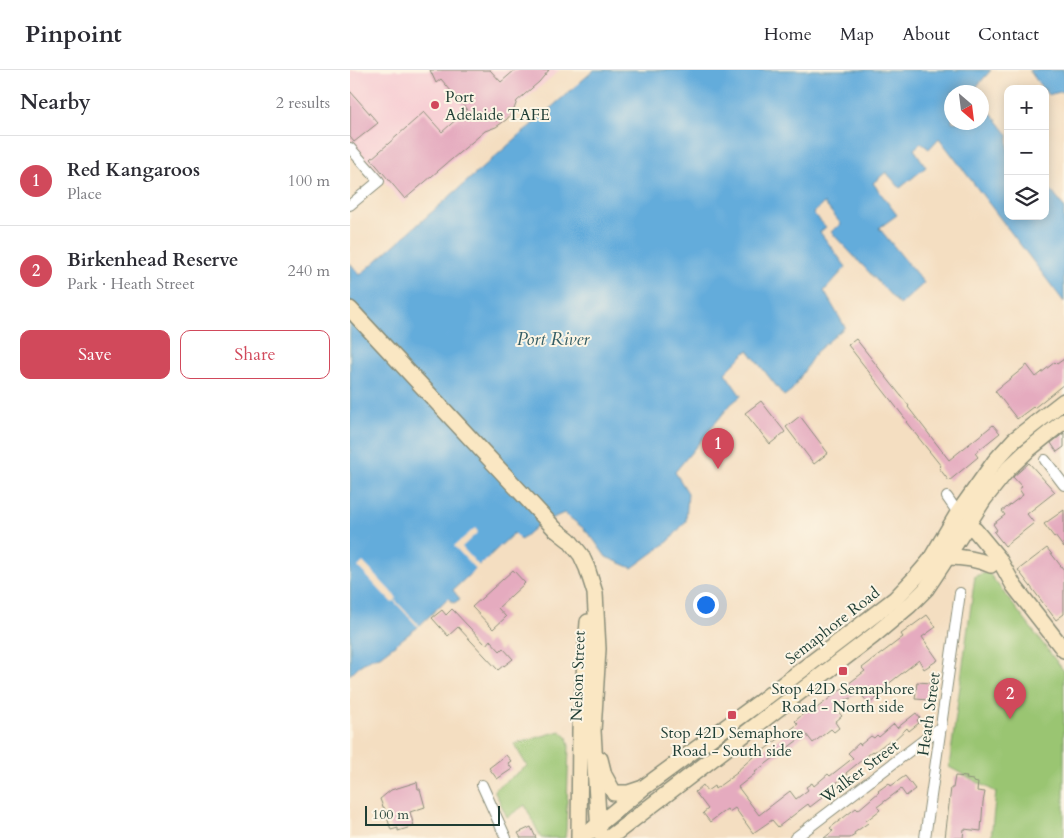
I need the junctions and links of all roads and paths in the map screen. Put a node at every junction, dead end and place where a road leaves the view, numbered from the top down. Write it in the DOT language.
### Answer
graph roads {
  1 [pos="350,148"];
  2 [pos="350,205"];
  3 [pos="350,309"];
  4 [pos="1064,401"];
  5 [pos="1064,421"];
  6 [pos="1045,460"];
  7 [pos="1064,485"];
  8 [pos="947,497"];
  9 [pos="958,513"];
  10 [pos="967,528"];
  11 [pos="555,529"];
  12 [pos="948,557"];
  13 [pos="991,565"];
  14 [pos="1014,586"];
  15 [pos="960,594"];
  16 [pos="1064,650"];
  17 [pos="941,727"];
  18 [pos="592,731"];
  19 [pos="482,785"];
  20 [pos="643,788"];
  21 [pos="598,832"];
  22 [pos="506,838"];
  23 [pos="581,838"];
  24 [pos="609,838"];
  25 [pos="795,838"];
  26 [pos="925,838"];
  1 -- 2 [label="street"];
  3 -- 11 [label="main road, Nelson Street"];
  4 -- 9 [label="main road, Semaphore Road"];
  5 -- 10 [label="main road, Semaphore Road"];
  6 -- 7 [label="street"];
  8 -- 9 [label="street"];
  9 -- 10 [label="main road"];
  9 -- 20 [label="main road, Semaphore Road"];
  10 -- 12 [label="main road, Semaphore Road"];
  10 -- 13 [label="main road"];
  10 -- 14 [label="main road"];
  11 -- 18 [label="main road, Nelson Street"];
  11 -- 23 [label="main road, Nelson Street"];
  12 -- 13 [label="main road"];
  12 -- 24 [label="main road, Semaphore Road"];
  13 -- 14 [label="main road"];
  14 -- 16 [label="main road"];
  15 -- 17 [label="street, Heath Street"];
  17 -- 25 [label="street, Walker Street"];
  17 -- 26 [label="street, Heath Street"];
  18 -- 20 [label="main road"];
  18 -- 21 [label="main road, Nelson Street"];
  19 -- 22 [label="street"];
  20 -- 21 [label="main road, Semaphore Road"];
  21 -- 23 [label="main road, Semaphore Road"];
}
